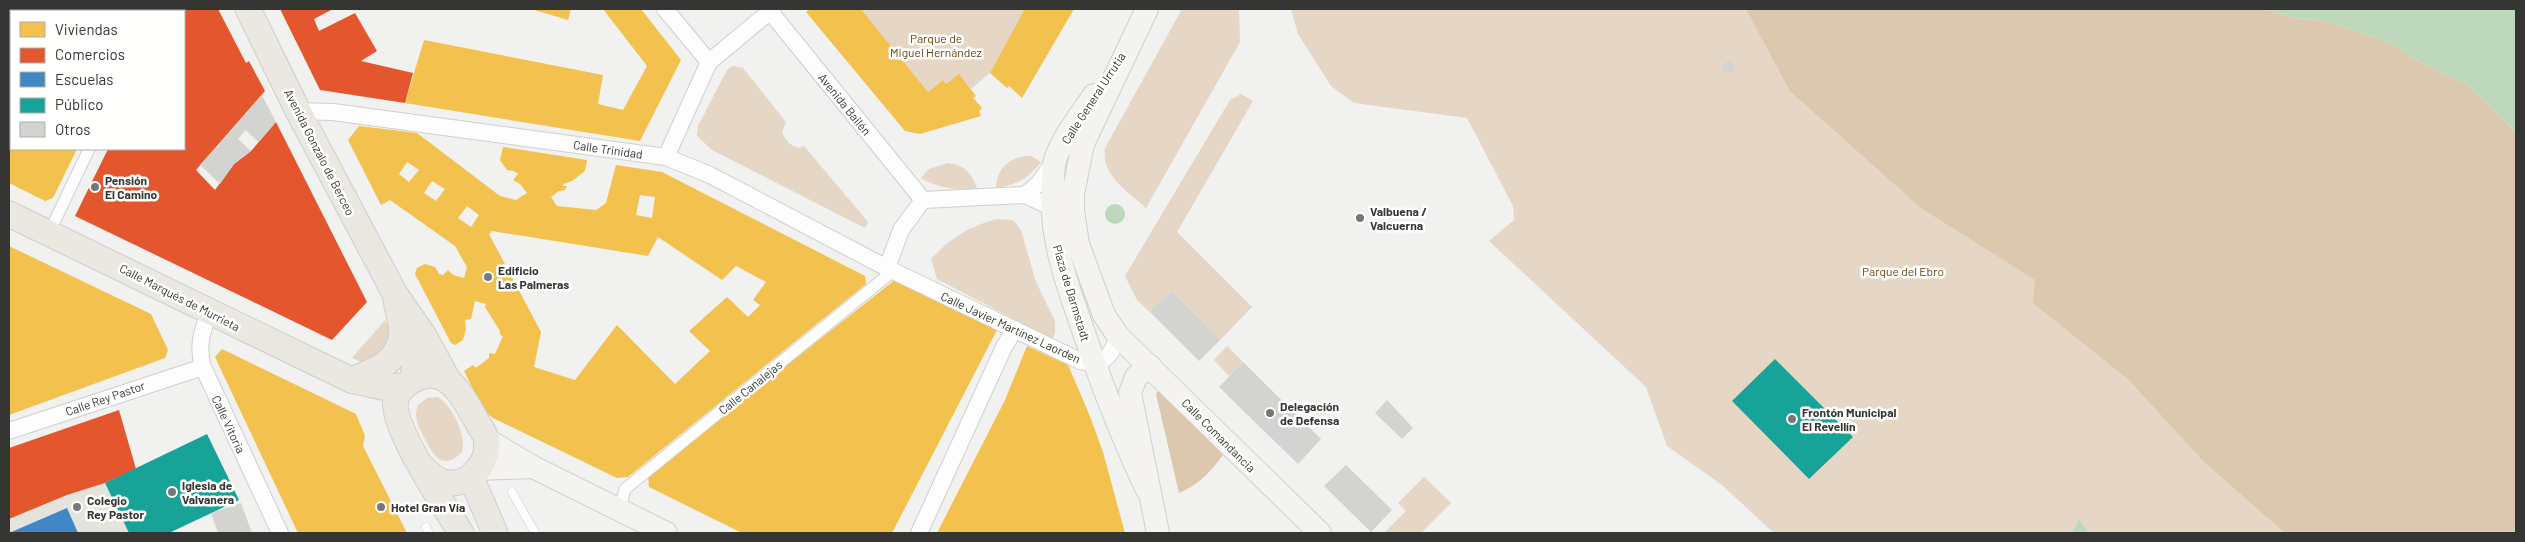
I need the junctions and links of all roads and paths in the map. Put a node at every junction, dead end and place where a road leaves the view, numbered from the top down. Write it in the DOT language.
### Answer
graph roads {
  1 [pos="248,9"];
  2 [pos="665,9"];
  3 [pos="1147,9"];
  4 [pos="770,10"];
  5 [pos="1127,47"];
  6 [pos="709,62"];
  7 [pos="298,111"];
  8 [pos="89,150"];
  9 [pos="666,157"];
  10 [pos="1054,162"];
  11 [pos="1073,194"];
  12 [pos="1025,195"];
  13 [pos="923,200"];
  14 [pos="1051,207"];
  15 [pos="9,214"];
  16 [pos="49,233"];
  17 [pos="890,269"];
  18 [pos="395,294"];
  19 [pos="209,312"];
  20 [pos="1015,330"];
  21 [pos="1118,336"];
  22 [pos="1094,364"];
  23 [pos="1150,366"];
  24 [pos="202,367"];
  25 [pos="351,380"];
  26 [pos="448,380"];
  27 [pos="408,383"];
  28 [pos="9,431"];
  29 [pos="402,431"];
  30 [pos="486,439"];
  31 [pos="422,467"];
  32 [pos="533,467"];
  33 [pos="475,473"];
  34 [pos="1147,490"];
  35 [pos="512,492"];
  36 [pos="624,512"];
  37 [pos="280,533"];
  38 [pos="460,533"];
  39 [pos="496,533"];
  40 [pos="535,533"];
  41 [pos="666,533"];
  42 [pos="919,533"];
  43 [pos="1158,533"];
  44 [pos="1320,533"];
  1 -- 7 [label="main road, Avenida Gonzalo de Berceo"];
  2 -- 6 [label="street"];
  3 -- 5 [label="main road, Calle General Urrutia"];
  4 -- 6 [label="street"];
  4 -- 13 [label="street, Avenida Bailén"];
  5 -- 10 [label="main road, Calle General Urrutia"];
  5 -- 11 [label="main road, Calle General Urrutia"];
  6 -- 9 [label="street"];
  7 -- 9 [label="street, Calle Trinidad"];
  7 -- 18 [label="main road, Avenida Gonzalo de Berceo"];
  8 -- 16 [label="street"];
  9 -- 17 [label="street, Calle Trinidad"];
  10 -- 12 [label="street"];
  10 -- 14 [label="main road, Calle General Urrutia"];
  11 -- 21 [label="main road, Plaza de Darmstadt"];
  12 -- 13 [label="street"];
  12 -- 14 [label="street"];
  13 -- 17 [label="street"];
  14 -- 21 [label="street, Plaza de Darmstadt"];
  14 -- 22 [label="main road, Plaza de Darmstadt"];
  15 -- 16 [label="main road, Calle Marqués de Murrieta"];
  16 -- 19 [label="main road, Calle Marqués de Murrieta"];
  17 -- 20 [label="street, Calle Javier Martínez Laorden"];
  17 -- 36 [label="street, Calle Canalejas"];
  18 -- 25 [label="main road, Avenida Gonzalo de Berceo"];
  18 -- 26 [label="main road, Avenida Gonzalo de Berceo"];
  18 -- 27 [label="main road, Avenida Gonzalo de Berceo"];
  19 -- 24 [label="street, Calle Vitoria"];
  19 -- 25 [label="main road, Calle Marqués de Murrieta"];
  20 -- 22 [label="street, Calle Javier Martínez Laorden"];
  20 -- 42 [label="street"];
  21 -- 22 [label="street, Calle Javier Martínez Laorden"];
  21 -- 23 [label="main road, Calle Comandancia"];
  22 -- 34 [label="main road, Plaza de Darmstadt"];
  23 -- 34 [label="main road"];
  23 -- 44 [label="main road, Calle Comandancia"];
  24 -- 28 [label="street, Calle Rey Pastor"];
  24 -- 37 [label="street, Calle Vitoria"];
  25 -- 27 [label="main road, Calle Marqués de Murrieta"];
  25 -- 29 [label="main road, Calle Marqués de Murrieta"];
  26 -- 27 [label="main road"];
  26 -- 30 [label="main road"];
  27 -- 29 [label="main road"];
  29 -- 31 [label="main road"];
  30 -- 32 [label="main road"];
  30 -- 33 [label="main road"];
  31 -- 33 [label="main road"];
  31 -- 38 [label="main road"];
  32 -- 33 [label="main road"];
  32 -- 36 [label="main road"];
  33 -- 39 [label="main road"];
  34 -- 43 [label="main road"];
  35 -- 40 [label="lane"];
  36 -- 41 [label="main road"];
}
